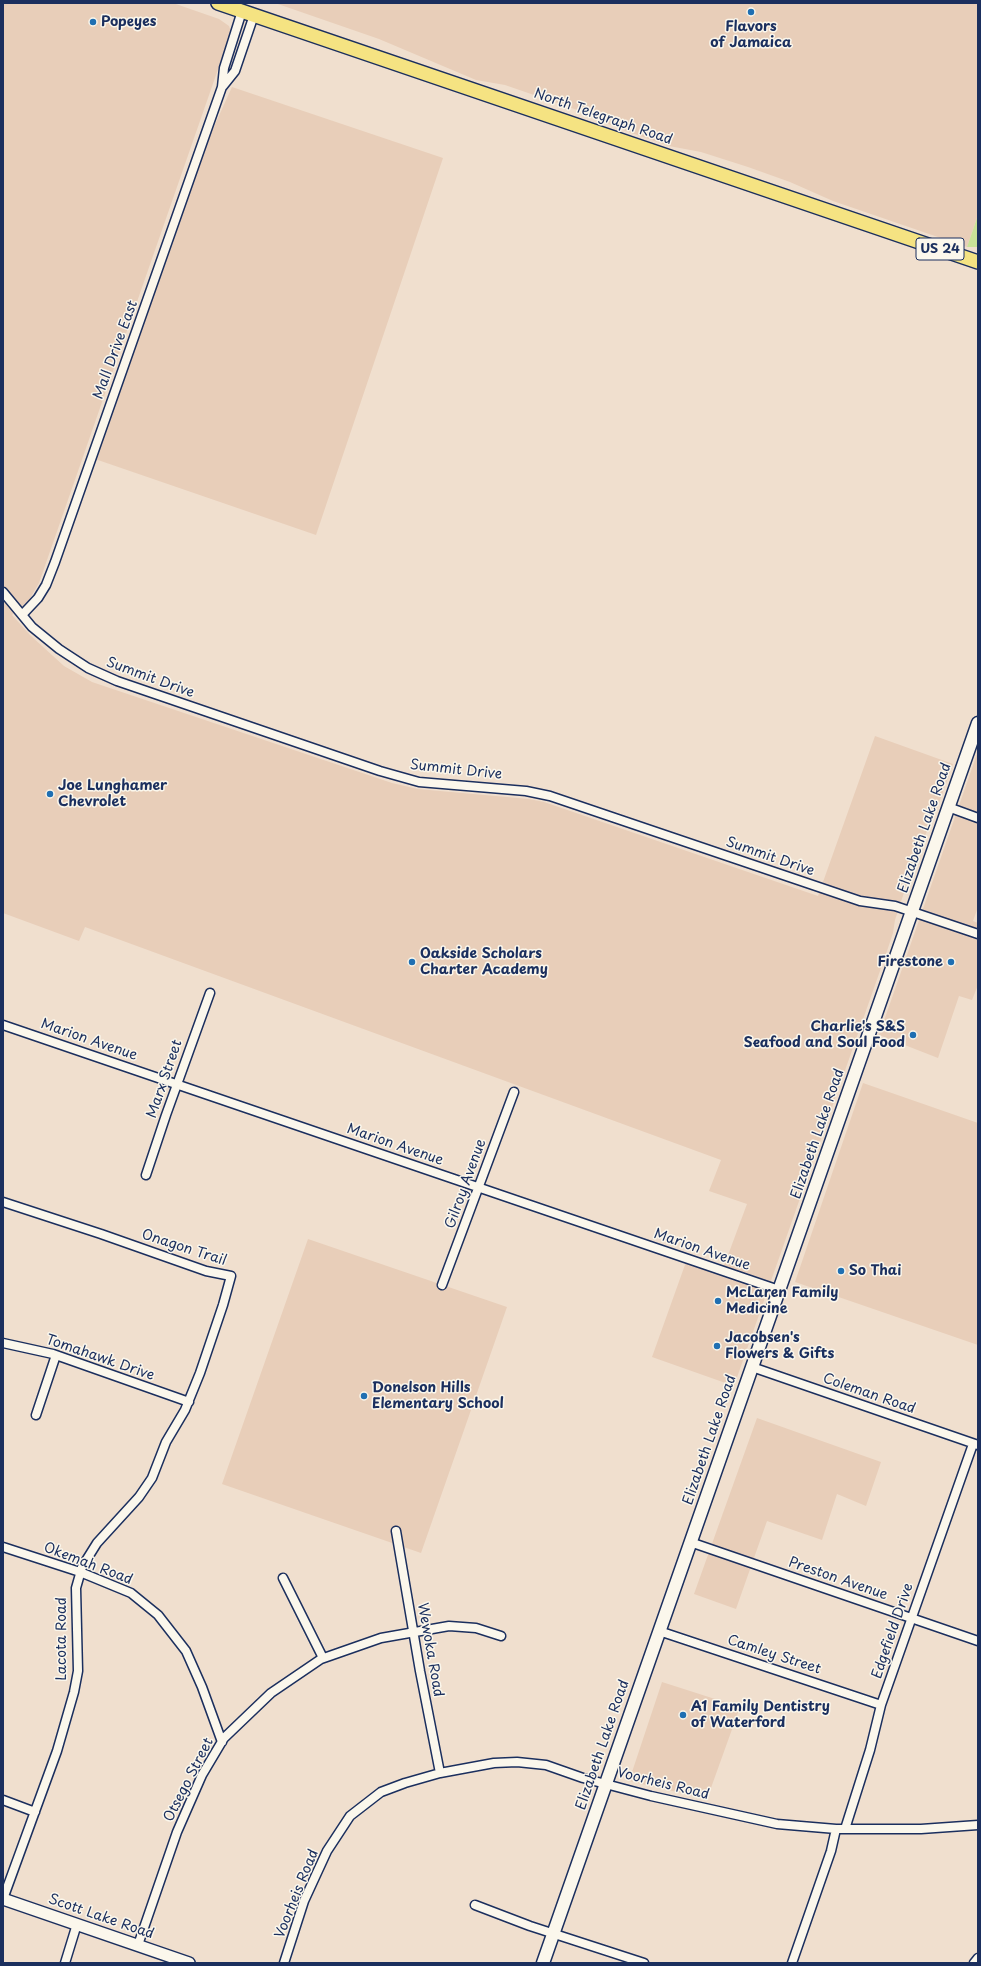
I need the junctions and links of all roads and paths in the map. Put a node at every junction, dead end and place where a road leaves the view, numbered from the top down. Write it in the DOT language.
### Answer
graph roads {
  1 [pos="224,4"];
  2 [pos="248,13"];
  3 [pos="222,87"];
  4 [pos="978,262"];
  5 [pos="3,592"];
  6 [pos="22,615"];
  7 [pos="978,722"];
  8 [pos="948,807"];
  9 [pos="978,818"];
  10 [pos="912,912"];
  11 [pos="978,934"];
  12 [pos="210,993"];
  13 [pos="3,1025"];
  14 [pos="177,1084"];
  15 [pos="514,1092"];
  16 [pos="146,1175"];
  17 [pos="478,1188"];
  18 [pos="3,1202"];
  19 [pos="442,1285"];
  20 [pos="779,1290"];
  21 [pos="3,1343"];
  22 [pos="56,1355"];
  23 [pos="752,1367"];
  24 [pos="188,1402"];
  25 [pos="36,1415"];
  26 [pos="976,1445"];
  27 [pos="396,1531"];
  28 [pos="690,1542"];
  29 [pos="3,1547"];
  30 [pos="80,1572"];
  31 [pos="283,1578"];
  32 [pos="910,1618"];
  33 [pos="659,1631"];
  34 [pos="414,1632"];
  35 [pos="501,1636"];
  36 [pos="978,1641"];
  37 [pos="323,1658"];
  38 [pos="881,1705"];
  39 [pos="222,1742"];
  40 [pos="440,1773"];
  41 [pos="606,1784"];
  42 [pos="3,1800"];
  43 [pos="35,1812"];
  44 [pos="978,1825"];
  45 [pos="836,1829"];
  46 [pos="845,1829"];
  47 [pos="3,1899"];
  48 [pos="475,1905"];
  49 [pos="77,1924"];
  50 [pos="553,1933"];
  51 [pos="138,1945"];
  52 [pos="978,1958"];
  53 [pos="65,1963"];
  54 [pos="189,1963"];
  55 [pos="284,1963"];
  56 [pos="543,1963"];
  57 [pos="644,1963"];
  58 [pos="792,1963"];
  59 [pos="974,1963"];
  1 -- 2 [label="main road, North Telegraph Road / US 24"];
  2 -- 3 [label="street, Mall Drive East"];
  2 -- 3 [label="street, Mall Drive East"];
  2 -- 4 [label="main road, North Telegraph Road / US 24"];
  3 -- 6 [label="street, Mall Drive East"];
  5 -- 6 [label="street, Summit Drive"];
  6 -- 10 [label="street, Summit Drive"];
  7 -- 8 [label="main road, Elizabeth Lake Road"];
  8 -- 9 [label="street"];
  8 -- 10 [label="main road, Elizabeth Lake Road"];
  10 -- 11 [label="street, Summit Drive"];
  10 -- 20 [label="main road, Elizabeth Lake Road"];
  12 -- 14 [label="street, Marx Street"];
  13 -- 14 [label="street, Marion Avenue"];
  14 -- 16 [label="street, Marx Street"];
  14 -- 17 [label="street, Marion Avenue"];
  15 -- 17 [label="street, Gilroy Avenue"];
  17 -- 19 [label="street, Gilroy Avenue"];
  17 -- 20 [label="street, Marion Avenue"];
  18 -- 24 [label="street, Onagon Trail"];
  20 -- 23 [label="main road, Elizabeth Lake Road"];
  21 -- 22 [label="street, Tomahawk Drive"];
  22 -- 24 [label="street, Tomahawk Drive"];
  22 -- 25 [label="street"];
  23 -- 26 [label="street, Coleman Road"];
  23 -- 28 [label="main road, Elizabeth Lake Road"];
  24 -- 30 [label="street, Lacota Road"];
  26 -- 32 [label="street, Edgefield Drive"];
  27 -- 34 [label="street, Wewoka Road"];
  28 -- 32 [label="street, Preston Avenue"];
  28 -- 33 [label="main road, Elizabeth Lake Road"];
  29 -- 30 [label="street, Okemah Road"];
  30 -- 39 [label="street, Okemah Road"];
  30 -- 43 [label="street, Lacota Road"];
  31 -- 37 [label="street"];
  32 -- 36 [label="street, Preston Avenue"];
  32 -- 38 [label="street, Edgefield Drive"];
  33 -- 38 [label="street, Camley Street"];
  33 -- 41 [label="main road, Elizabeth Lake Road"];
  34 -- 35 [label="street, Otsego Street"];
  34 -- 37 [label="street, Otsego Street"];
  34 -- 40 [label="street, Wewoka Road"];
  37 -- 39 [label="street, Otsego Street"];
  38 -- 46 [label="street, Edgefield Drive"];
  39 -- 51 [label="street, Otsego Street"];
  40 -- 41 [label="street, Voorheis Road"];
  40 -- 55 [label="street, Voorheis Road"];
  41 -- 45 [label="street, Voorheis Road"];
  41 -- 50 [label="main road, Elizabeth Lake Road"];
  42 -- 43 [label="street"];
  43 -- 47 [label="street, Lacota Road"];
  44 -- 46 [label="street, Voorheis Road"];
  45 -- 46 [label="street, Voorheis Road"];
  45 -- 58 [label="street"];
  47 -- 49 [label="street, Scott Lake Road"];
  48 -- 50 [label="street"];
  49 -- 51 [label="street, Scott Lake Road"];
  49 -- 53 [label="street"];
  50 -- 56 [label="main road, Elizabeth Lake Road"];
  50 -- 57 [label="street"];
  51 -- 54 [label="street, Scott Lake Road"];
  52 -- 59 [label="street"];
}
